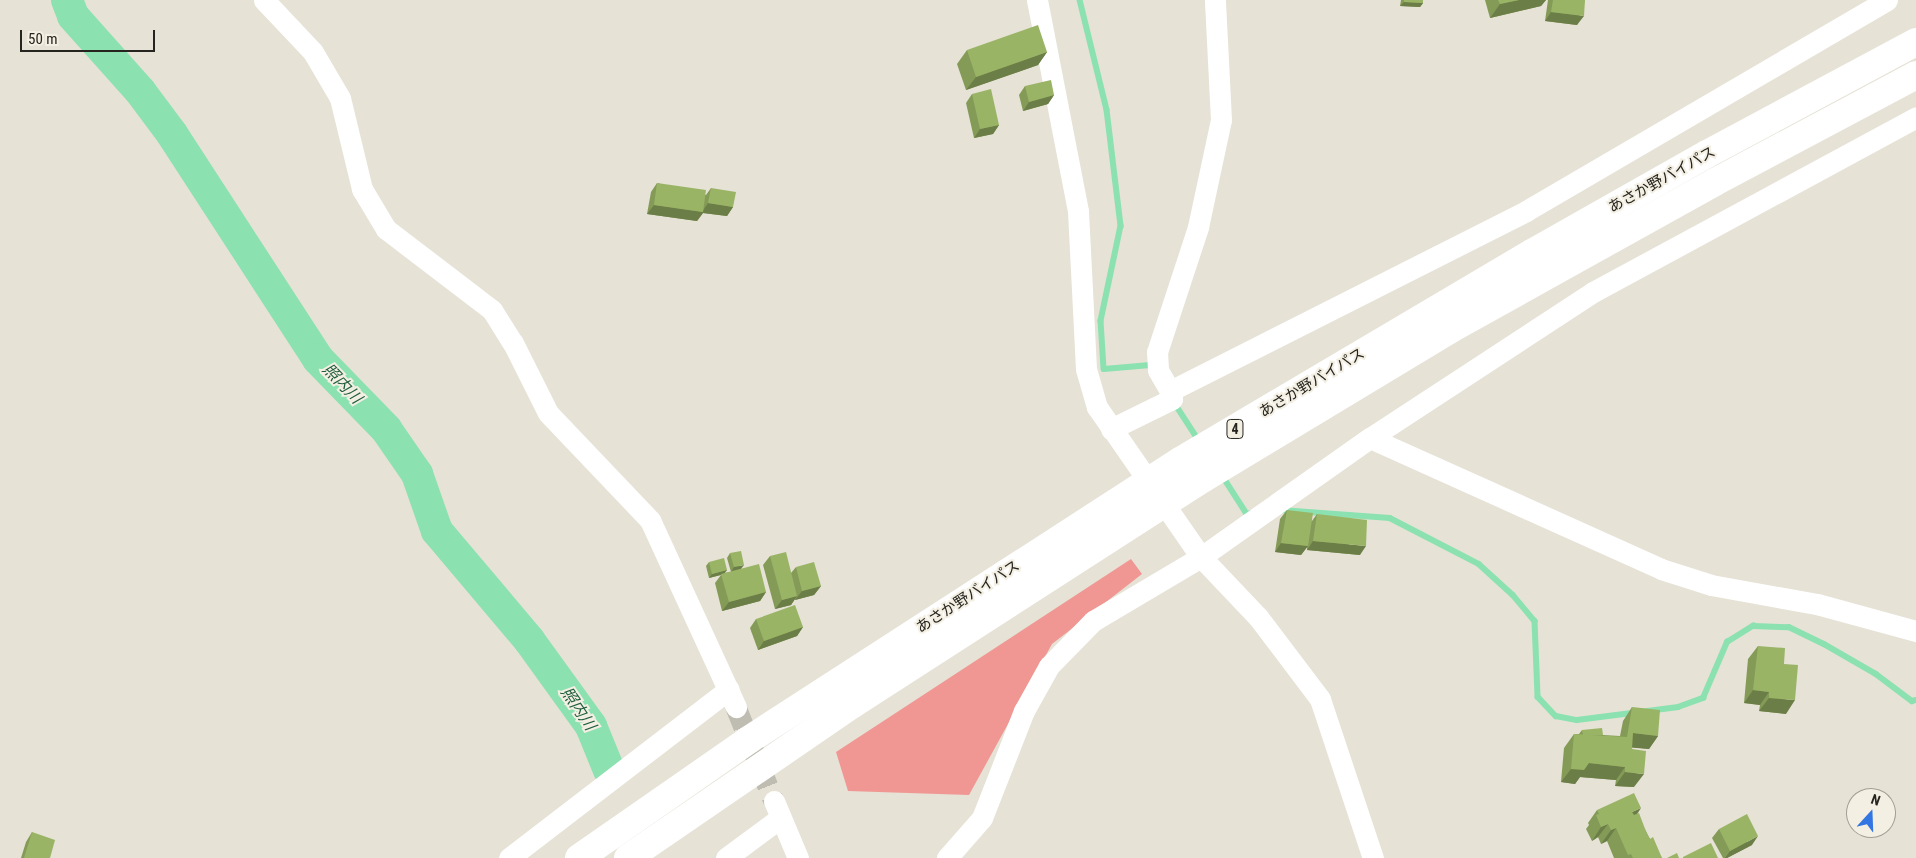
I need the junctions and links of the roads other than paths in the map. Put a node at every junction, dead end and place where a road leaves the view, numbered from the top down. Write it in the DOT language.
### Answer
graph roads {
  1 [pos="264,0"];
  2 [pos="1037,0"];
  3 [pos="1215,0"];
  4 [pos="1887,0"];
  5 [pos="1916,42"];
  6 [pos="1916,75"];
  7 [pos="1916,117"];
  8 [pos="1170,390"];
  9 [pos="1111,429"];
  10 [pos="1370,438"];
  11 [pos="1201,557"];
  12 [pos="1916,631"];
  13 [pos="509,858"];
  14 [pos="579,858"];
  15 [pos="628,858"];
  16 [pos="726,858"];
  17 [pos="798,858"];
  18 [pos="947,858"];
  19 [pos="1373,858"];
  1 -- 13 [label="street"];
  2 -- 9 [label="street"];
  3 -- 8 [label="street"];
  4 -- 8 [label="street"];
  5 -- 14 [label="highway, あさか野バイパス / 4"];
  6 -- 15 [label="highway, あさか野バイパス / 4"];
  7 -- 10 [label="street"];
  8 -- 9 [label="street"];
  9 -- 11 [label="street"];
  10 -- 11 [label="street"];
  10 -- 12 [label="street"];
  11 -- 18 [label="street"];
  11 -- 19 [label="street"];
  16 -- 17 [label="street"];
}
